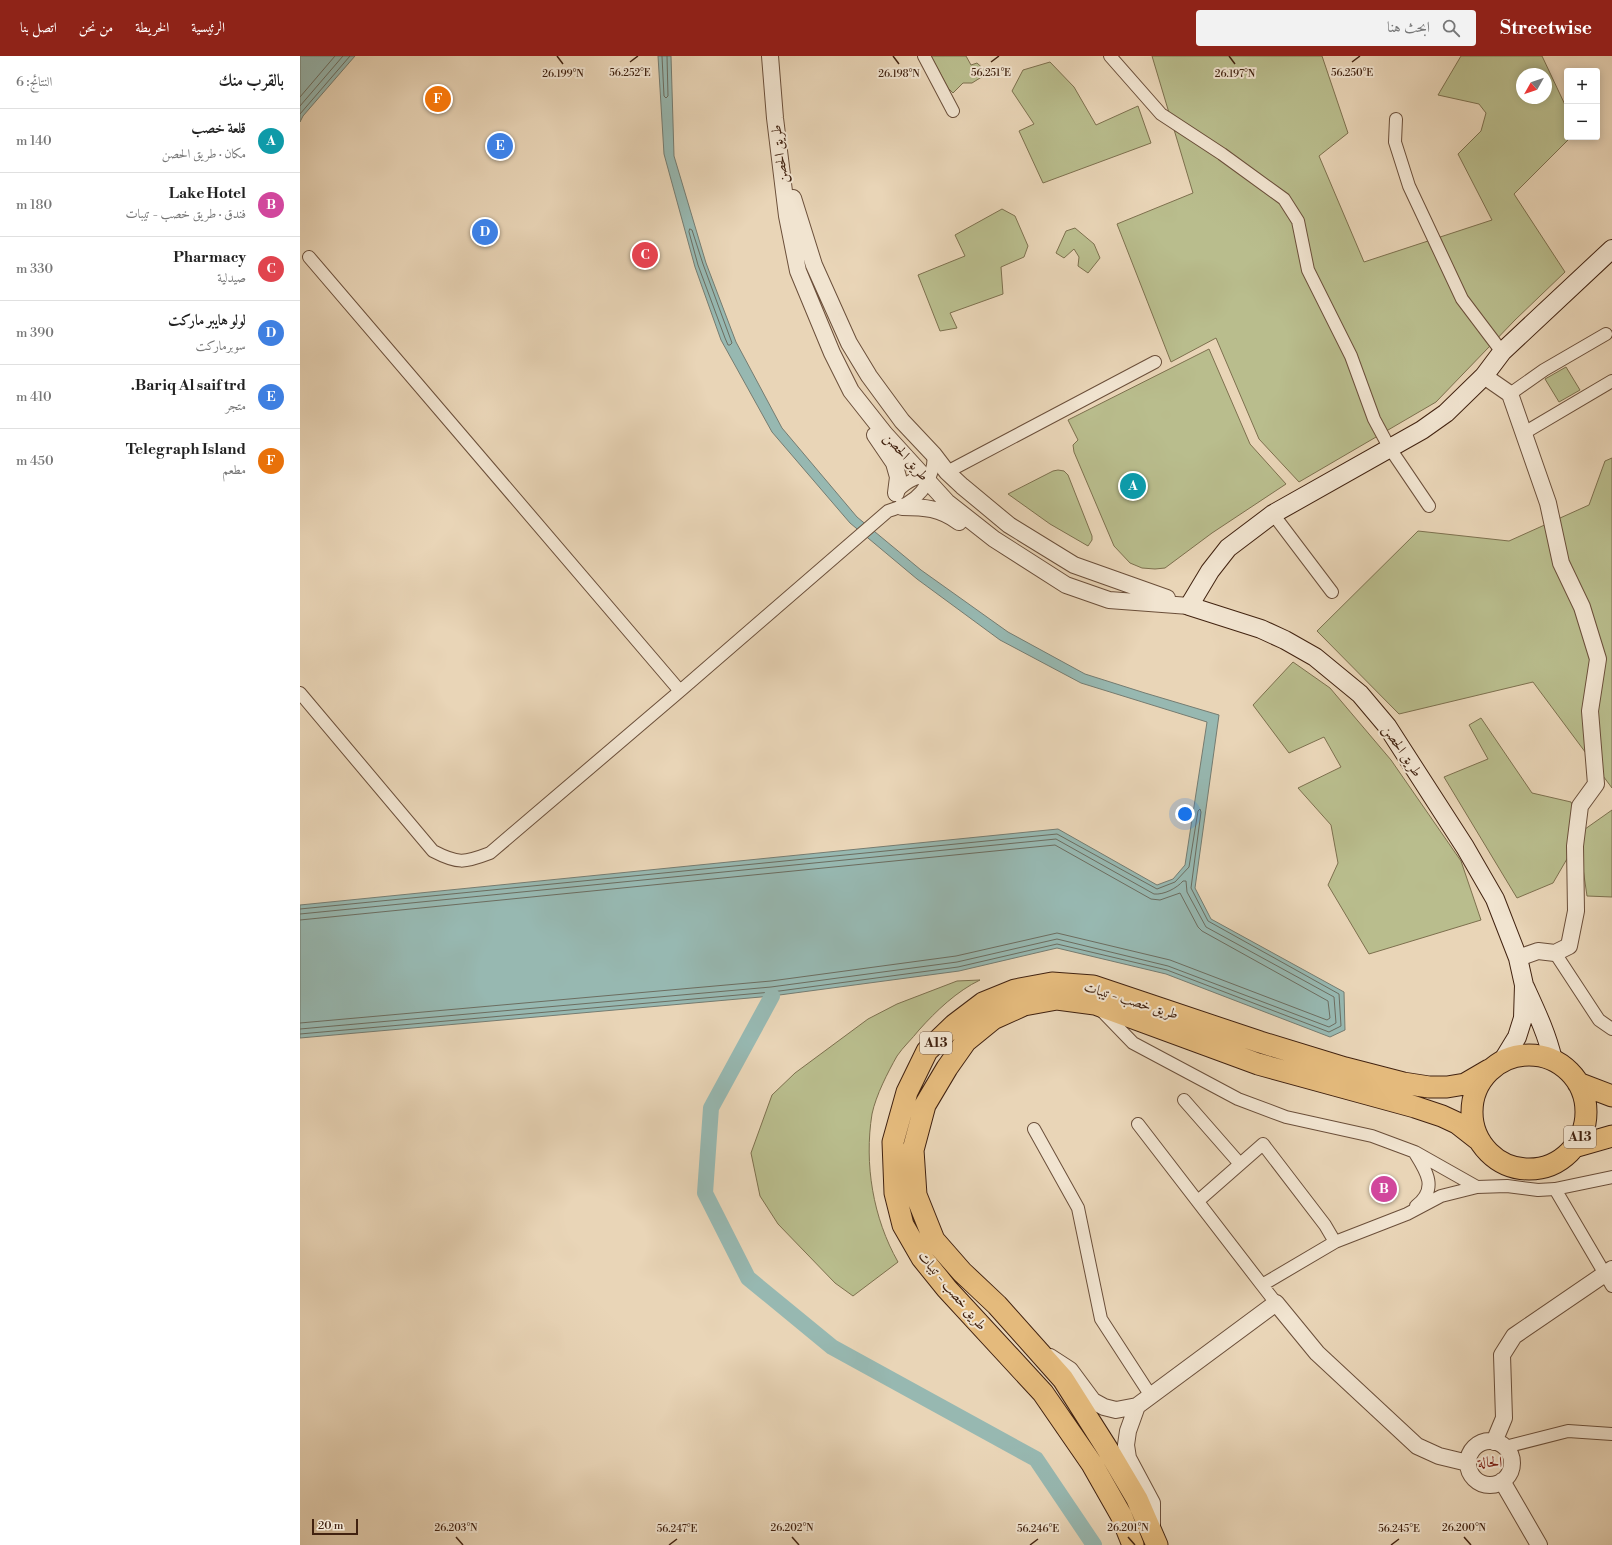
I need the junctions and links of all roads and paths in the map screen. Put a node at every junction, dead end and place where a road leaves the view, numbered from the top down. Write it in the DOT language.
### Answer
graph roads {
  1 [pos="770,56"];
  2 [pos="924,56"];
  3 [pos="1110,56"];
  4 [pos="953,111"];
  5 [pos="775,118"];
  6 [pos="1396,119"];
  7 [pos="1612,249"];
  8 [pos="309,257"];
  9 [pos="1606,334"];
  10 [pos="1502,352"];
  11 [pos="1155,362"];
  12 [pos="1484,376"];
  13 [pos="1612,381"];
  14 [pos="851,391"];
  15 [pos="1510,394"];
  16 [pos="1524,433"];
  17 [pos="1390,447"];
  18 [pos="934,455"];
  19 [pos="947,472"];
  20 [pos="927,478"];
  21 [pos="962,486"];
  22 [pos="895,503"];
  23 [pos="1430,506"];
  24 [pos="1273,514"];
  25 [pos="1066,585"];
  26 [pos="1332,592"];
  27 [pos="1189,606"];
  28 [pos="680,691"];
  29 [pos="300,693"];
  30 [pos="1555,953"];
  31 [pos="1518,958"];
  32 [pos="1524,985"];
  33 [pos="1095,1004"];
  34 [pos="1612,1029"];
  35 [pos="1553,1060"];
  36 [pos="1496,1065"];
  37 [pos="1578,1083"];
  38 [pos="1612,1096"];
  39 [pos="1184,1100"];
  40 [pos="1138,1124"];
  41 [pos="1034,1129"];
  42 [pos="1612,1136"];
  43 [pos="1480,1141"];
  44 [pos="1574,1147"];
  45 [pos="1415,1152"];
  46 [pos="1240,1164"];
  47 [pos="1612,1177"];
  48 [pos="1477,1187"];
  49 [pos="1555,1189"];
  50 [pos="1198,1201"];
  51 [pos="1407,1214"];
  52 [pos="1335,1242"];
  53 [pos="1609,1276"];
  54 [pos="1262,1285"];
  55 [pos="1276,1303"];
  56 [pos="1031,1344"];
  57 [pos="1151,1396"];
  58 [pos="1137,1406"];
  59 [pos="1612,1434"];
  60 [pos="1499,1444"];
  61 [pos="1468,1463"];
  62 [pos="1502,1481"];
  63 [pos="1154,1539"];
  64 [pos="1133,1545"];
  65 [pos="1539,1545"];
  1 -- 5 [label="street"];
  2 -- 4 [label="street"];
  3 -- 17 [label="street"];
  5 -- 14 [label="street, طريق الحصن"];
  5 -- 18 [label="street, طريق الحصن"];
  6 -- 10 [label="street"];
  7 -- 10 [label="main road"];
  8 -- 28 [label="street"];
  9 -- 15 [label="street"];
  10 -- 12 [label="main road"];
  11 -- 19 [label="street"];
  12 -- 15 [label="street"];
  12 -- 17 [label="main road"];
  13 -- 16 [label="street"];
  14 -- 20 [label="street, طريق الحصن"];
  14 -- 22 [label="street"];
  15 -- 16 [label="street"];
  16 -- 30 [label="street"];
  17 -- 23 [label="street"];
  17 -- 24 [label="main road"];
  18 -- 19 [label="street, طريق الحصن"];
  18 -- 20 [label="street"];
  19 -- 21 [label="street, طريق الحصن"];
  20 -- 21 [label="street"];
  20 -- 22 [label="street"];
  20 -- 22 [label="street"];
  20 -- 25 [label="street, طريق الحصن"];
  21 -- 27 [label="street, طريق الحصن"];
  22 -- 25 [label="street"];
  22 -- 28 [label="street"];
  24 -- 26 [label="street"];
  24 -- 27 [label="main road"];
  25 -- 27 [label="street, طريق الحصن"];
  27 -- 31 [label="main road, طريق الحصن"];
  28 -- 29 [label="street"];
  30 -- 31 [label="street"];
  30 -- 34 [label="street"];
  31 -- 32 [label="main road, طريق الحصن"];
  32 -- 35 [label="main road, طريق الحصن"];
  32 -- 36 [label="main road, طريق الحصن"];
  33 -- 43 [label="highway, طريق خصب - تيبات / A13"];
  33 -- 45 [label="street"];
  33 -- 56 [label="highway, طريق خصب - تيبات / A13"];
  35 -- 36 [label="highway, A13"];
  35 -- 37 [label="highway, A13"];
  36 -- 43 [label="highway, A13"];
  36 -- 64 [label="highway, طريق خصب - تيبات / A13"];
  37 -- 38 [label="highway, A13"];
  37 -- 44 [label="highway, A13"];
  39 -- 46 [label="street"];
  40 -- 50 [label="street"];
  41 -- 57 [label="street"];
  42 -- 44 [label="highway, A13"];
  43 -- 44 [label="highway, A13"];
  45 -- 48 [label="street"];
  45 -- 51 [label="street"];
  46 -- 50 [label="street"];
  46 -- 52 [label="street"];
  47 -- 49 [label="street"];
  48 -- 49 [label="street"];
  48 -- 51 [label="street"];
  49 -- 53 [label="street"];
  50 -- 54 [label="street"];
  51 -- 52 [label="street"];
  52 -- 54 [label="street"];
  53 -- 60 [label="street"];
  54 -- 55 [label="street"];
  55 -- 57 [label="street"];
  55 -- 61 [label="street"];
  56 -- 58 [label="street"];
  56 -- 63 [label="highway, طريق خصب - تيبات / A13"];
  57 -- 58 [label="street"];
  58 -- 63 [label="street"];
  59 -- 60 [label="street"];
  60 -- 61 [label="street"];
  60 -- 62 [label="street"];
  61 -- 62 [label="street"];
  62 -- 65 [label="street"];
}
